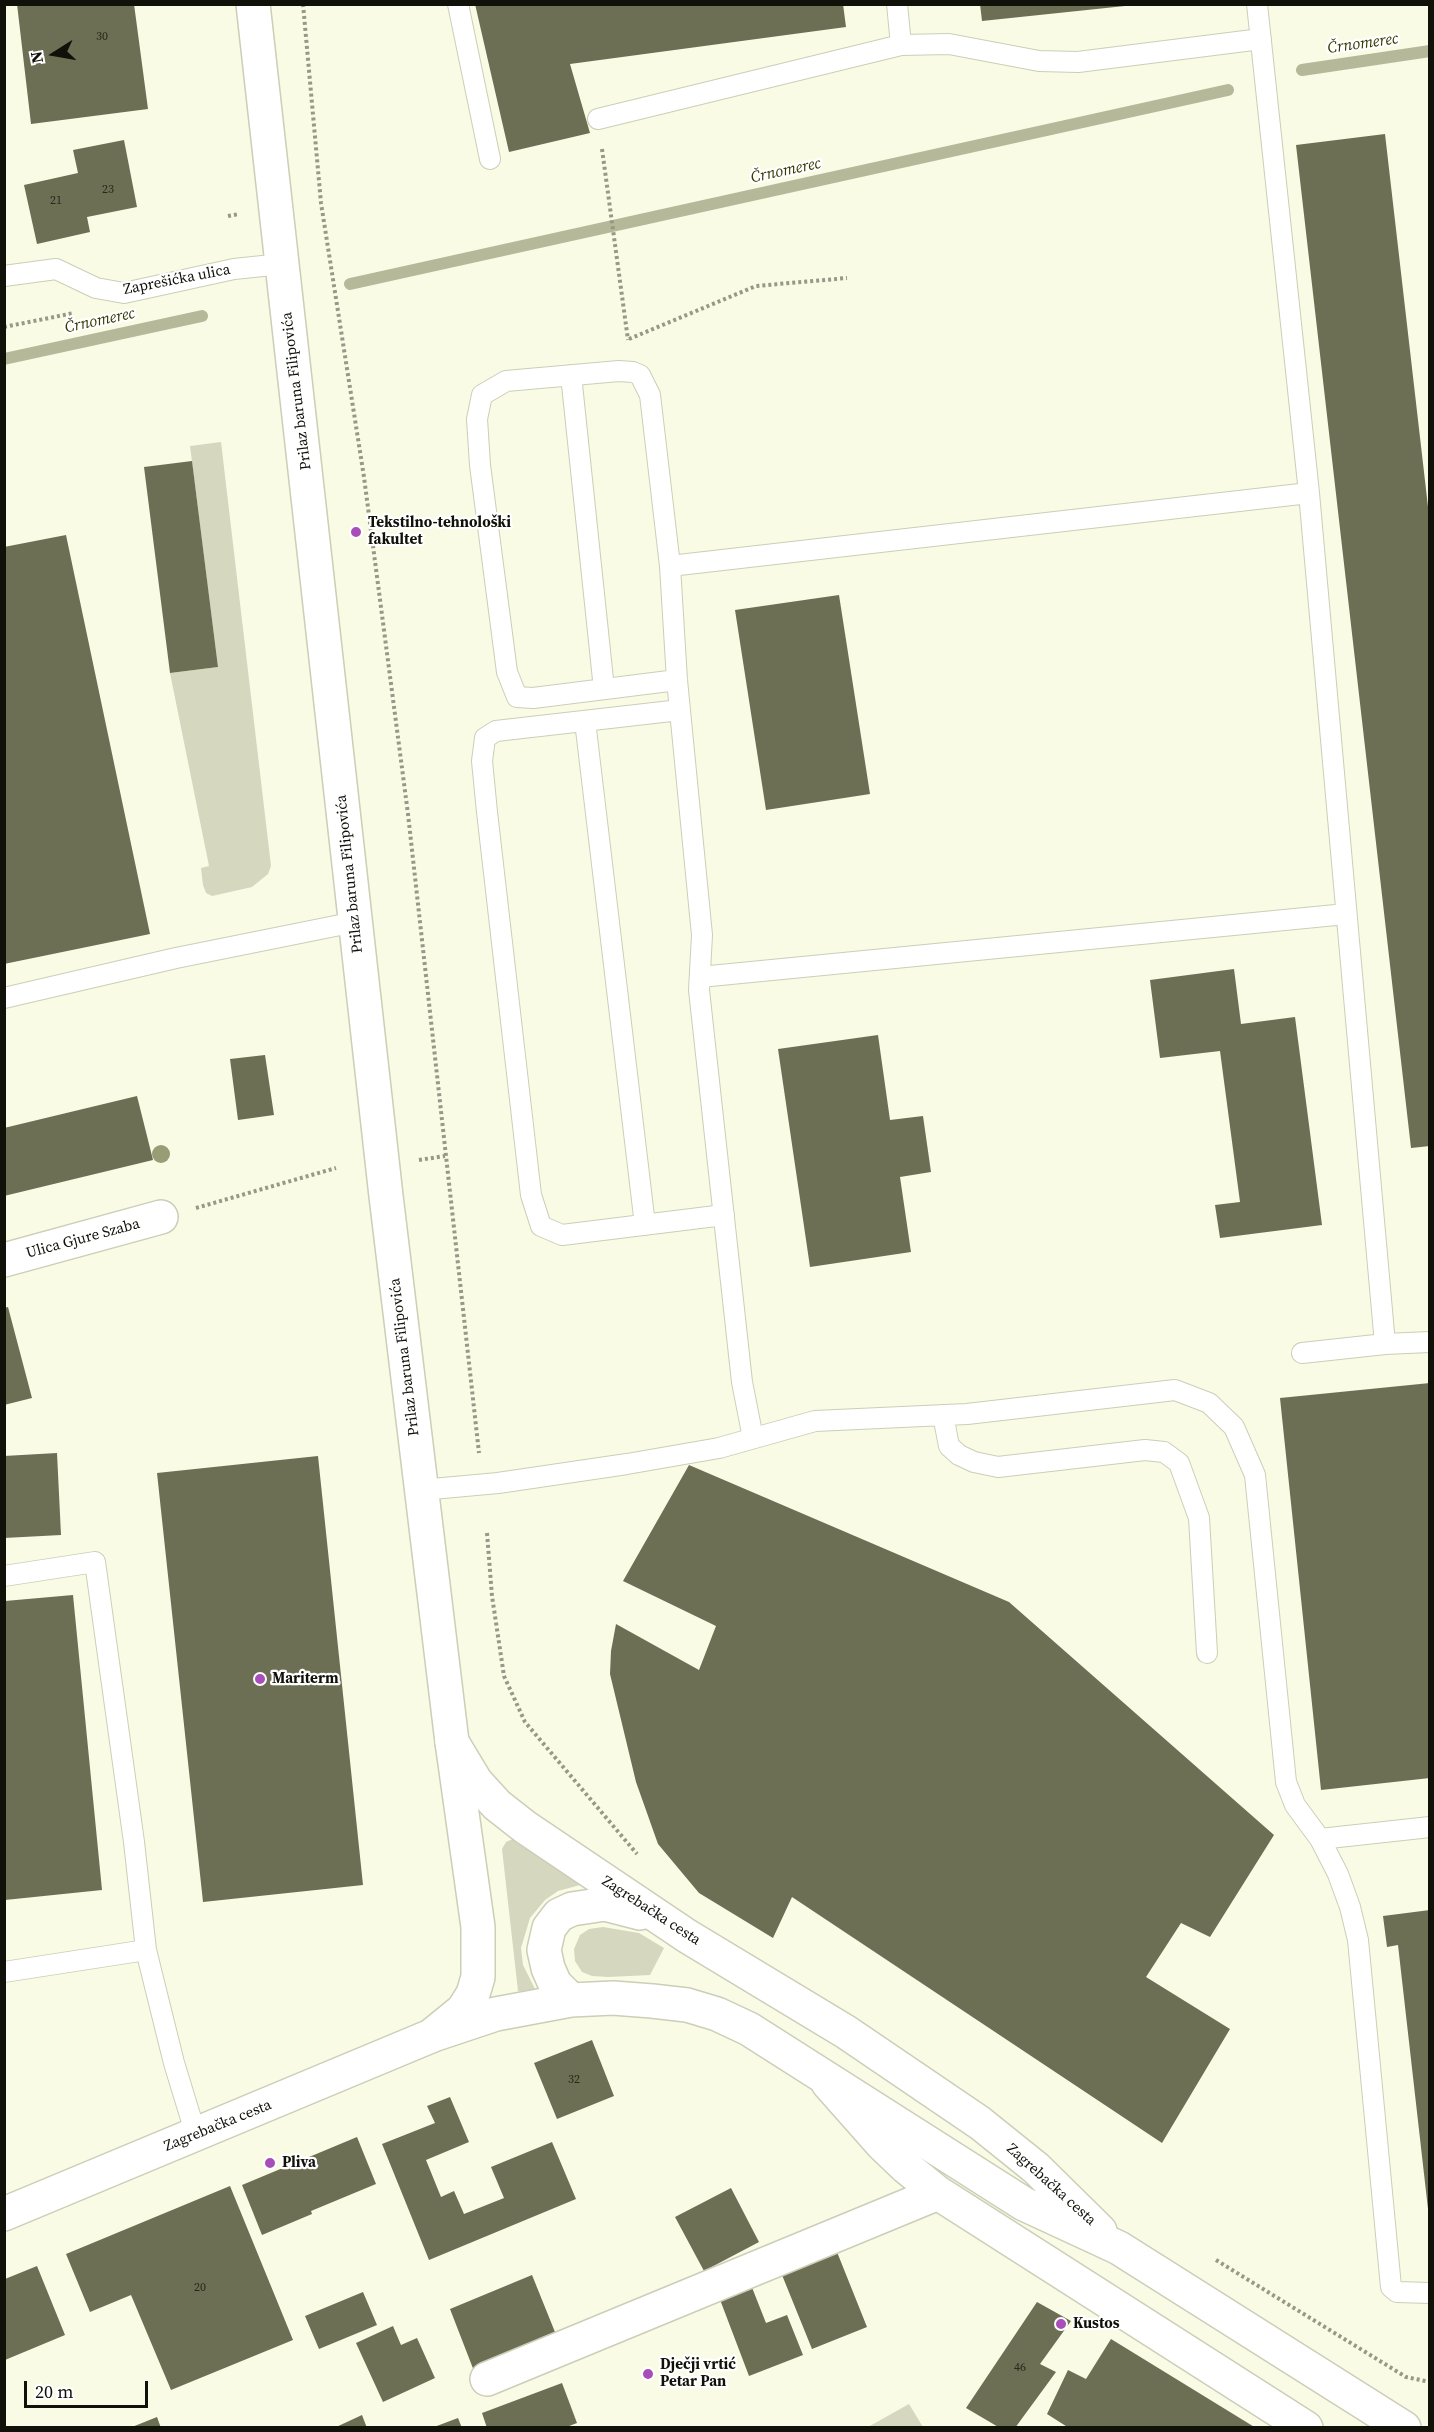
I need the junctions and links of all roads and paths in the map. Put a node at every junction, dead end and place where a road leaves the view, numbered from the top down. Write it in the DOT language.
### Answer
graph roads {
  1 [pos="253,4"];
  2 [pos="303,4"];
  3 [pos="458,4"];
  4 [pos="897,4"];
  5 [pos="1257,4"];
  6 [pos="1261,39"];
  7 [pos="901,45"];
  8 [pos="598,119"];
  9 [pos="602,141"];
  10 [pos="490,159"];
  11 [pos="282,264"];
  12 [pos="4,276"];
  13 [pos="847,278"];
  14 [pos="124,293"];
  15 [pos="4,327"];
  16 [pos="629,339"];
  17 [pos="623,345"];
  18 [pos="571,375"];
  19 [pos="1309,493"];
  20 [pos="670,566"];
  21 [pos="677,680"];
  22 [pos="604,689"];
  23 [pos="680,710"];
  24 [pos="585,721"];
  25 [pos="1346,914"];
  26 [pos="355,922"];
  27 [pos="700,977"];
  28 [pos="4,998"];
  29 [pos="445,1156"];
  30 [pos="416,1160"];
  31 [pos="336,1168"];
  32 [pos="724,1215"];
  33 [pos="161,1217"];
  34 [pos="645,1225"];
  35 [pos="4,1260"];
  36 [pos="1430,1342"];
  37 [pos="1385,1344"];
  38 [pos="1302,1353"];
  39 [pos="943,1415"];
  40 [pos="753,1438"];
  41 [pos="480,1454"];
  42 [pos="421,1490"];
  43 [pos="487,1533"];
  44 [pos="4,1575"];
  45 [pos="1207,1653"];
  46 [pos="452,1742"];
  47 [pos="1430,1827"];
  48 [pos="1320,1839"];
  49 [pos="639,1857"];
  50 [pos="662,1920"];
  51 [pos="146,1950"];
  52 [pos="4,1972"];
  53 [pos="571,2000"];
  54 [pos="431,2036"];
  55 [pos="821,2075"];
  56 [pos="196,2134"];
  57 [pos="939,2193"];
  58 [pos="4,2214"];
  59 [pos="1119,2248"];
  60 [pos="1207,2254"];
  61 [pos="1430,2293"];
  62 [pos="487,2379"];
  63 [pos="1430,2382"];
  64 [pos="1306,2427"];
  65 [pos="1404,2427"];
  1 -- 11 [label="street, Prilaz baruna Filipovića"];
  2 -- 29 [label="path"];
  3 -- 10 [label="lane"];
  4 -- 7 [label="lane"];
  5 -- 6 [label="lane"];
  6 -- 7 [label="lane"];
  6 -- 19 [label="lane"];
  7 -- 8 [label="lane"];
  9 -- 16 [label="path"];
  11 -- 14 [label="lane, Zaprešićka ulica"];
  11 -- 26 [label="street, Prilaz baruna Filipovića"];
  12 -- 14 [label="lane, Zaprešićka ulica"];
  13 -- 16 [label="path"];
  14 -- 15 [label="path"];
  16 -- 17 [label="path"];
  18 -- 20 [label="lane"];
  18 -- 22 [label="lane"];
  18 -- 22 [label="lane"];
  19 -- 20 [label="lane"];
  19 -- 25 [label="lane"];
  20 -- 21 [label="lane"];
  21 -- 22 [label="lane"];
  21 -- 23 [label="lane"];
  23 -- 24 [label="lane"];
  23 -- 27 [label="lane"];
  24 -- 34 [label="lane"];
  24 -- 34 [label="lane"];
  25 -- 27 [label="lane"];
  25 -- 37 [label="lane"];
  26 -- 28 [label="lane"];
  26 -- 42 [label="street, Prilaz baruna Filipovića"];
  27 -- 32 [label="lane"];
  29 -- 30 [label="path"];
  29 -- 41 [label="path"];
  31 -- 33 [label="path"];
  32 -- 34 [label="lane"];
  32 -- 40 [label="lane"];
  33 -- 35 [label="street, Ulica Gjure Szaba"];
  36 -- 37 [label="lane"];
  37 -- 38 [label="lane"];
  39 -- 40 [label="lane"];
  39 -- 45 [label="lane"];
  39 -- 48 [label="lane"];
  40 -- 42 [label="lane"];
  42 -- 46 [label="street, Prilaz baruna Filipovića"];
  43 -- 49 [label="path"];
  44 -- 51 [label="lane"];
  46 -- 50 [label="street, Zagrebačka cesta"];
  46 -- 54 [label="street, Zagrebačka cesta"];
  47 -- 48 [label="lane"];
  48 -- 61 [label="lane"];
  50 -- 53 [label="street"];
  50 -- 59 [label="street, Zagrebačka cesta"];
  51 -- 52 [label="lane"];
  51 -- 56 [label="lane"];
  53 -- 54 [label="street, Zagrebačka cesta"];
  53 -- 55 [label="street, Zagrebačka cesta"];
  54 -- 56 [label="street, Zagrebačka cesta"];
  55 -- 57 [label="street, Zagrebačka cesta"];
  55 -- 59 [label="street, Zagrebačka cesta"];
  56 -- 58 [label="street, Zagrebačka cesta"];
  57 -- 62 [label="street"];
  57 -- 64 [label="street, Zagrebačka cesta"];
  59 -- 65 [label="street, Zagrebačka cesta"];
  60 -- 63 [label="path"];
}
